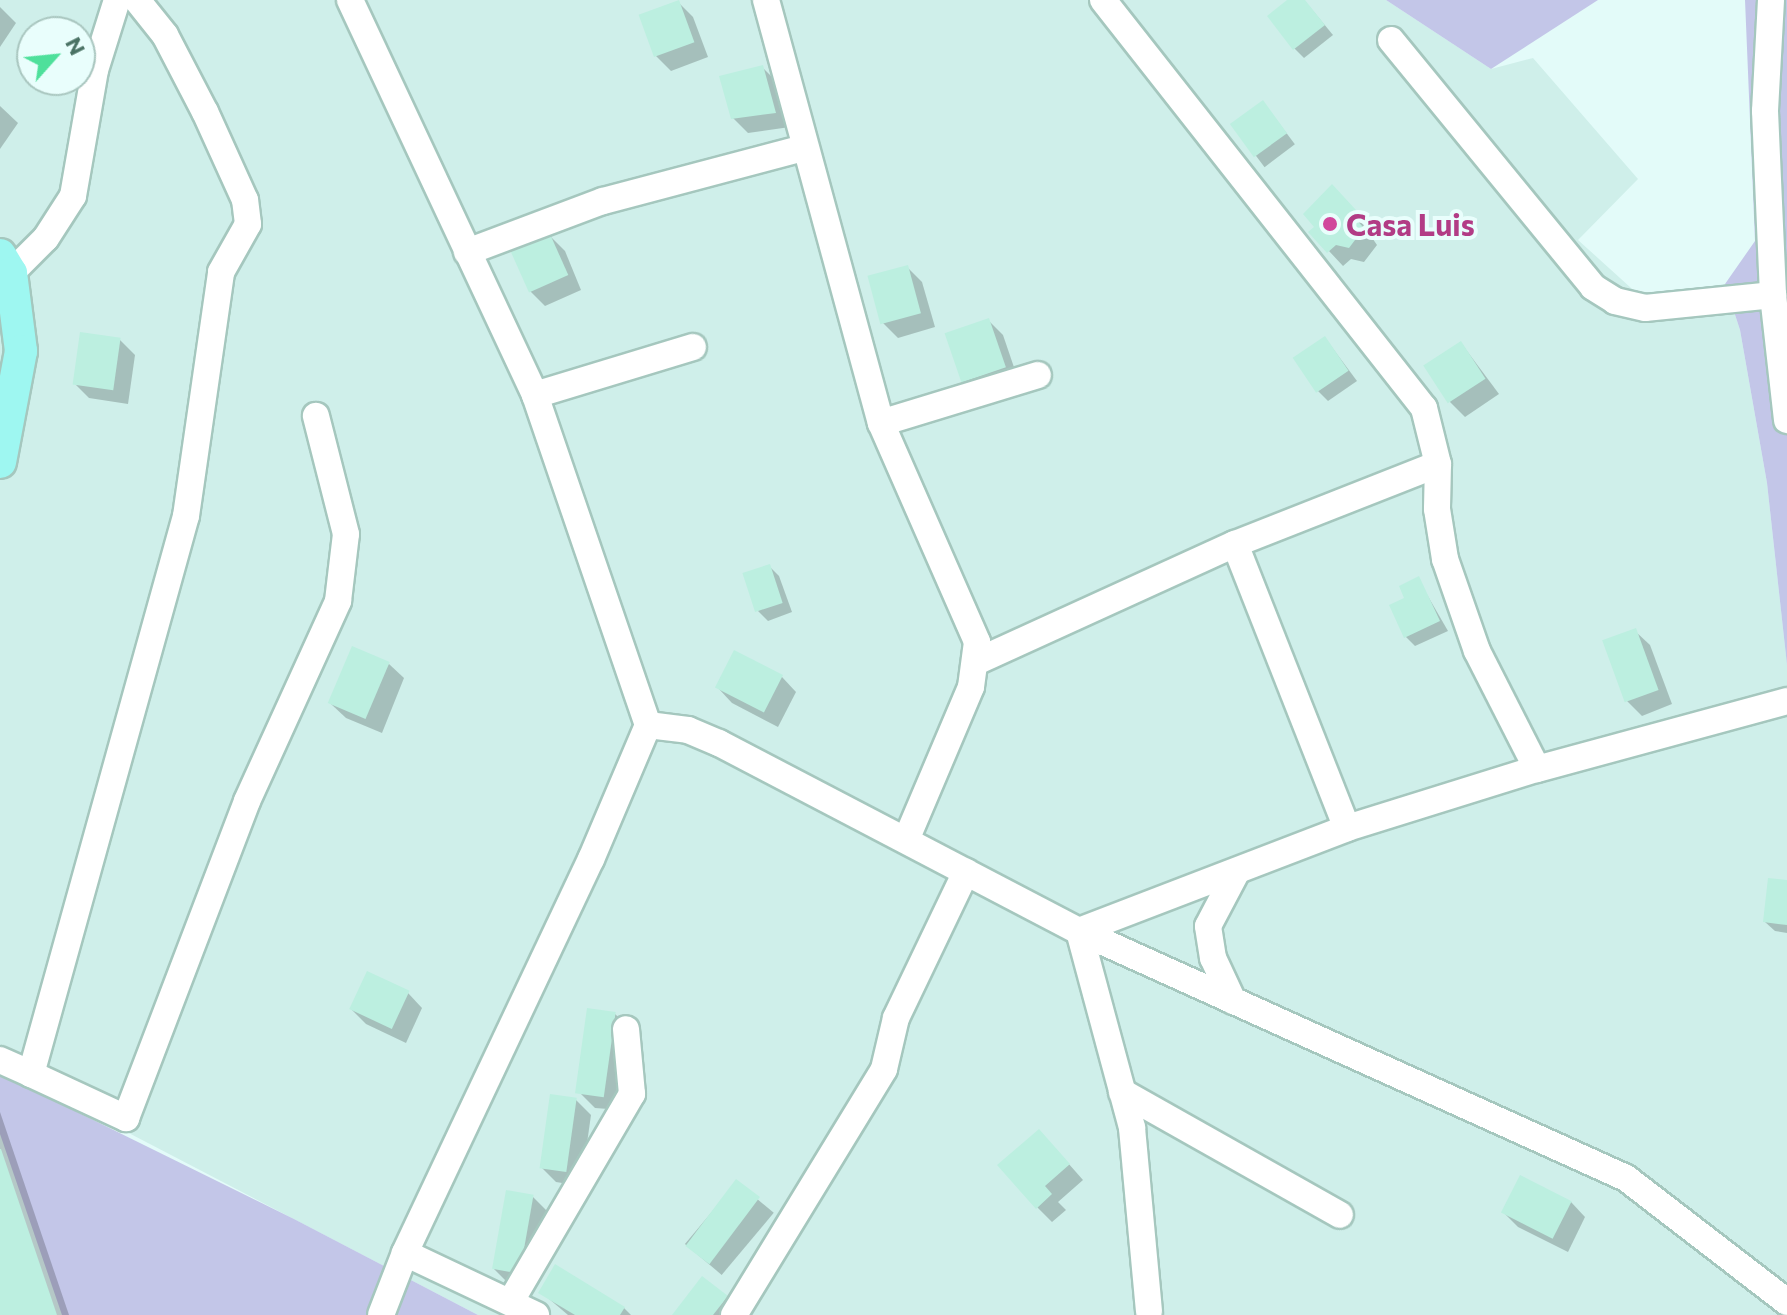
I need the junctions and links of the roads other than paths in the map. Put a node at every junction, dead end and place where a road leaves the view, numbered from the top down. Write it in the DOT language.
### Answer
graph roads {
  1 [pos="117,0"];
  2 [pos="137,0"];
  3 [pos="350,0"];
  4 [pos="766,0"];
  5 [pos="1103,0"];
  6 [pos="1771,0"];
  7 [pos="1391,40"];
  8 [pos="803,148"];
  9 [pos="467,252"];
  10 [pos="6,264"];
  11 [pos="1773,295"];
  12 [pos="693,347"];
  13 [pos="1038,375"];
  14 [pos="535,395"];
  15 [pos="316,416"];
  16 [pos="1787,420"];
  17 [pos="881,423"];
  18 [pos="0,462"];
  19 [pos="1438,464"];
  20 [pos="1235,544"];
  21 [pos="978,661"];
  22 [pos="1787,701"];
  23 [pos="648,725"];
  24 [pos="1537,769"];
  25 [pos="1347,828"];
  26 [pos="907,838"];
  27 [pos="1237,871"];
  28 [pos="966,872"];
  29 [pos="1079,931"];
  30 [pos="1233,1001"];
  31 [pos="626,1029"];
  32 [pos="0,1060"];
  33 [pos="31,1074"];
  34 [pos="1122,1092"];
  35 [pos="1340,1215"];
  36 [pos="405,1253"];
  37 [pos="511,1301"];
  38 [pos="1787,1302"];
  39 [pos="1149,1314"];
  40 [pos="381,1315"];
  41 [pos="536,1315"];
  42 [pos="734,1315"];
  1 -- 10 [label="street"];
  2 -- 33 [label="street"];
  3 -- 9 [label="street"];
  4 -- 8 [label="street"];
  5 -- 19 [label="street"];
  6 -- 11 [label="street"];
  7 -- 11 [label="street"];
  8 -- 9 [label="street"];
  8 -- 17 [label="street"];
  9 -- 14 [label="street"];
  10 -- 18 [label="main road"];
  11 -- 16 [label="street"];
  12 -- 14 [label="street"];
  13 -- 17 [label="street"];
  14 -- 23 [label="street"];
  15 -- 33 [label="street"];
  17 -- 21 [label="street"];
  19 -- 20 [label="street"];
  19 -- 24 [label="street"];
  20 -- 21 [label="street"];
  20 -- 25 [label="street"];
  21 -- 26 [label="street"];
  22 -- 24 [label="street"];
  23 -- 26 [label="street"];
  23 -- 36 [label="street"];
  24 -- 25 [label="street"];
  25 -- 27 [label="street"];
  26 -- 28 [label="street"];
  27 -- 29 [label="street"];
  27 -- 30 [label="street"];
  28 -- 29 [label="street"];
  28 -- 42 [label="street"];
  29 -- 30 [label="street"];
  29 -- 34 [label="street"];
  30 -- 38 [label="street"];
  31 -- 37 [label="street"];
  32 -- 33 [label="street"];
  34 -- 35 [label="street"];
  34 -- 39 [label="street"];
  36 -- 37 [label="street"];
  36 -- 40 [label="street"];
  37 -- 41 [label="street"];
}
